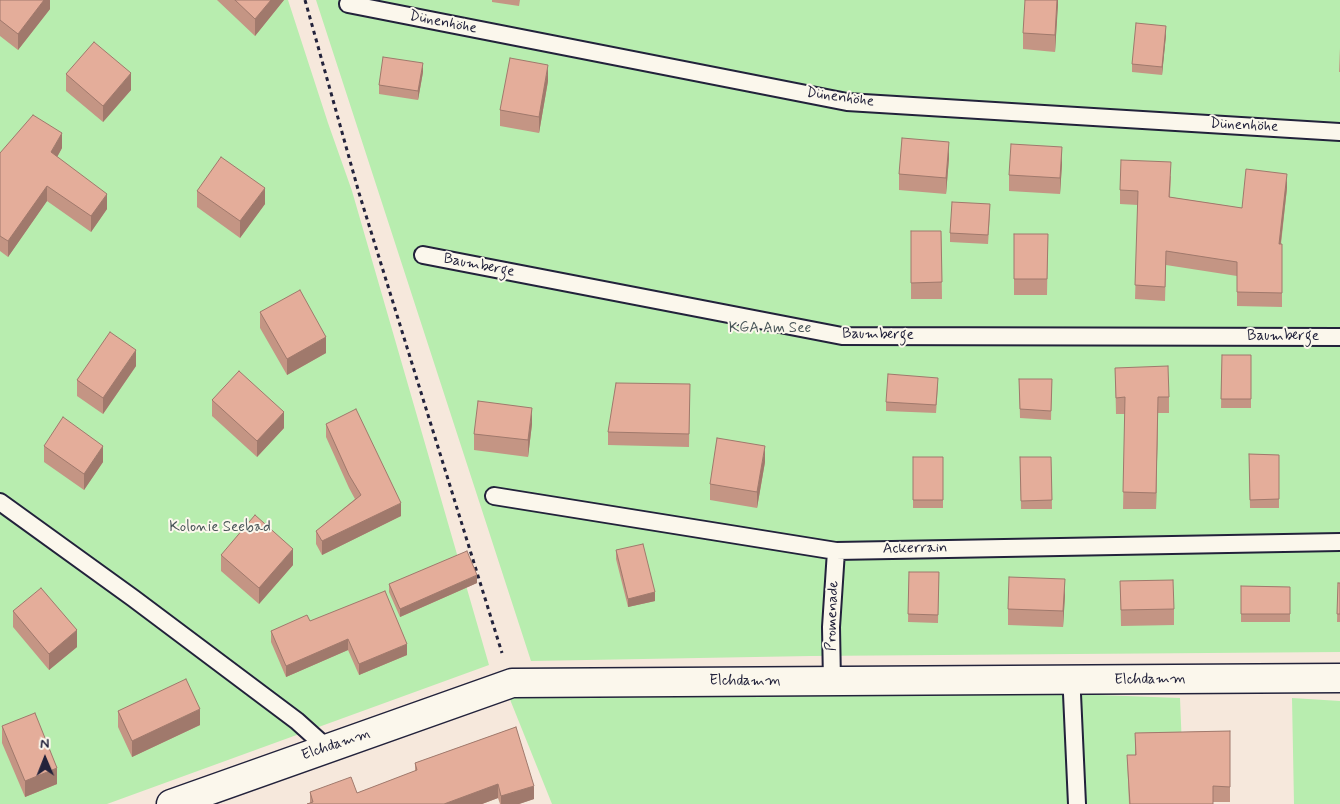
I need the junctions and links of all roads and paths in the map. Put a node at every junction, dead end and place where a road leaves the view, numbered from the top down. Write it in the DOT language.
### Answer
graph roads {
  1 [pos="305,0"];
  2 [pos="348,4"];
  3 [pos="1340,132"];
  4 [pos="423,255"];
  5 [pos="1340,337"];
  6 [pos="494,496"];
  7 [pos="0,502"];
  8 [pos="1340,542"];
  9 [pos="836,551"];
  10 [pos="1340,678"];
  11 [pos="1070,681"];
  12 [pos="832,682"];
  13 [pos="512,683"];
  14 [pos="327,748"];
  15 [pos="171,804"];
  16 [pos="1077,804"];
  1 -- 13 [label="path"];
  2 -- 3 [label="lane, Dünenhöhe"];
  4 -- 5 [label="lane, Baumberge"];
  6 -- 9 [label="lane, Ackerrain"];
  7 -- 14 [label="lane"];
  8 -- 9 [label="lane, Ackerrain"];
  9 -- 12 [label="lane, Promenade"];
  10 -- 11 [label="street, Elchdamm"];
  11 -- 12 [label="street, Elchdamm"];
  11 -- 16 [label="lane"];
  12 -- 13 [label="street, Elchdamm"];
  13 -- 14 [label="street, Elchdamm"];
  14 -- 15 [label="street, Elchdamm"];
}
